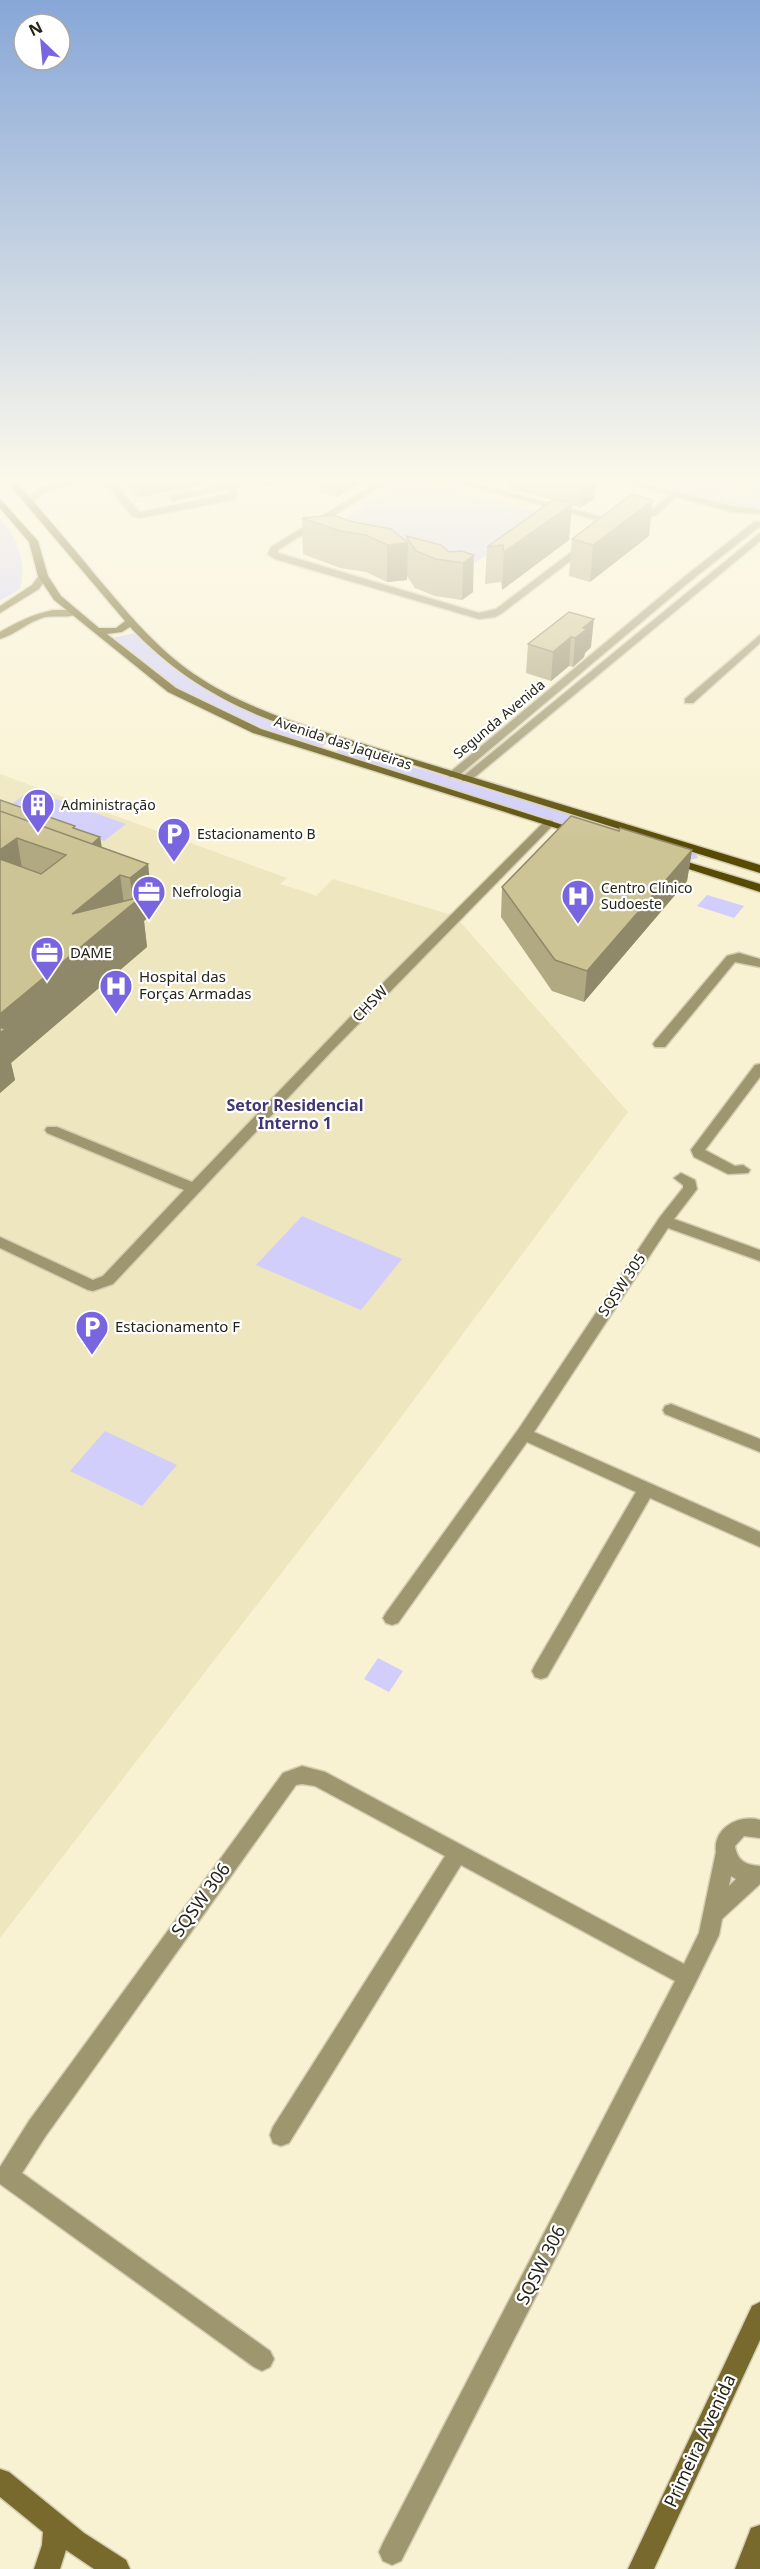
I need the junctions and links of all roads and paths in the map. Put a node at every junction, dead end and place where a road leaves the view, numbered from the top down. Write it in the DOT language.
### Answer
graph roads {
  1 [pos="62,603"];
  2 [pos="113,603"];
  3 [pos="434,603"];
  4 [pos="509,603"];
  5 [pos="659,603"];
  6 [pos="679,603"];
  7 [pos="73,613"];
  8 [pos="129,622"];
  9 [pos="97,631"];
  10 [pos="0,636"];
  11 [pos="760,638"];
  12 [pos="689,701"];
  13 [pos="345,742"];
  14 [pos="327,754"];
  15 [pos="453,775"];
  16 [pos="466,779"];
  17 [pos="549,822"];
  18 [pos="590,835"];
  19 [pos="703,852"];
  20 [pos="664,858"];
  21 [pos="735,861"];
  22 [pos="686,864"];
  23 [pos="760,869"];
  24 [pos="732,879"];
  25 [pos="760,888"];
  26 [pos="760,963"];
  27 [pos="660,1044"];
  28 [pos="760,1068"];
  29 [pos="52,1130"];
  30 [pos="743,1170"];
  31 [pos="681,1178"];
  32 [pos="193,1188"];
  33 [pos="665,1221"];
  34 [pos="0,1242"];
  35 [pos="760,1256"];
  36 [pos="671,1410"];
  37 [pos="524,1434"];
  38 [pos="760,1446"];
  39 [pos="646,1490"];
  40 [pos="760,1540"];
  41 [pos="392,1618"];
  42 [pos="541,1671"];
  43 [pos="760,1829"];
  44 [pos="458,1853"];
  45 [pos="725,1854"];
  46 [pos="756,1875"];
  47 [pos="715,1912"];
  48 [pos="688,1977"];
  49 [pos="281,2135"];
  50 [pos="4,2182"];
  51 [pos="760,2314"];
  52 [pos="262,2359"];
  53 [pos="0,2481"];
  54 [pos="56,2525"];
  55 [pos="760,2537"];
  56 [pos="392,2552"];
  57 [pos="47,2569"];
  58 [pos="117,2569"];
  59 [pos="641,2569"];
  60 [pos="748,2569"];
  1 -- 7 [label="main road, Avenida das Jaqueiras"];
  2 -- 8 [label="main road, Avenida das Jaqueiras"];
  3 -- 4 [label="street"];
  5 -- 15 [label="street, Segunda Avenida"];
  6 -- 16 [label="street, Segunda Avenida"];
  7 -- 9 [label="main road, Avenida das Jaqueiras"];
  7 -- 10 [label="main road"];
  8 -- 9 [label="main road"];
  8 -- 13 [label="main road, Avenida das Jaqueiras"];
  9 -- 14 [label="main road, Avenida das Jaqueiras"];
  11 -- 12 [label="street"];
  13 -- 14 [label="main road"];
  13 -- 15 [label="main road, Avenida das Jaqueiras"];
  14 -- 17 [label="main road, Avenida das Jaqueiras"];
  15 -- 16 [label="main road, Avenida das Jaqueiras"];
  16 -- 19 [label="main road, Avenida das Jaqueiras"];
  17 -- 18 [label="main road, Avenida das Jaqueiras"];
  17 -- 32 [label="street, CHSW"];
  19 -- 21 [label="main road, Avenida das Jaqueiras"];
  19 -- 22 [label="main road"];
  20 -- 22 [label="main road"];
  21 -- 23 [label="main road, Avenida das Jaqueiras"];
  21 -- 24 [label="main road"];
  22 -- 24 [label="main road"];
  24 -- 25 [label="main road"];
  26 -- 27 [label="street"];
  28 -- 30 [label="street"];
  29 -- 32 [label="street"];
  31 -- 33 [label="street, SQSW 305"];
  32 -- 34 [label="street, CHSW"];
  33 -- 35 [label="street"];
  33 -- 37 [label="street, SQSW 305"];
  36 -- 38 [label="street"];
  37 -- 39 [label="street"];
  37 -- 41 [label="street, SQSW 305"];
  39 -- 40 [label="street"];
  39 -- 42 [label="street"];
  43 -- 45 [label="street, SQSW 306"];
  44 -- 48 [label="street, SQSW 306"];
  44 -- 49 [label="street"];
  44 -- 50 [label="street, SQSW 306"];
  45 -- 46 [label="street"];
  45 -- 47 [label="street, SQSW 306"];
  46 -- 47 [label="street, SQSW 306"];
  47 -- 48 [label="street, SQSW 306"];
  48 -- 56 [label="street, SQSW 306"];
  50 -- 52 [label="street, SQSW 306"];
  51 -- 59 [label="main road, Primeira Avenida"];
  53 -- 54 [label="main road"];
  54 -- 57 [label="main road"];
  54 -- 58 [label="main road"];
  55 -- 60 [label="main road"];
}
